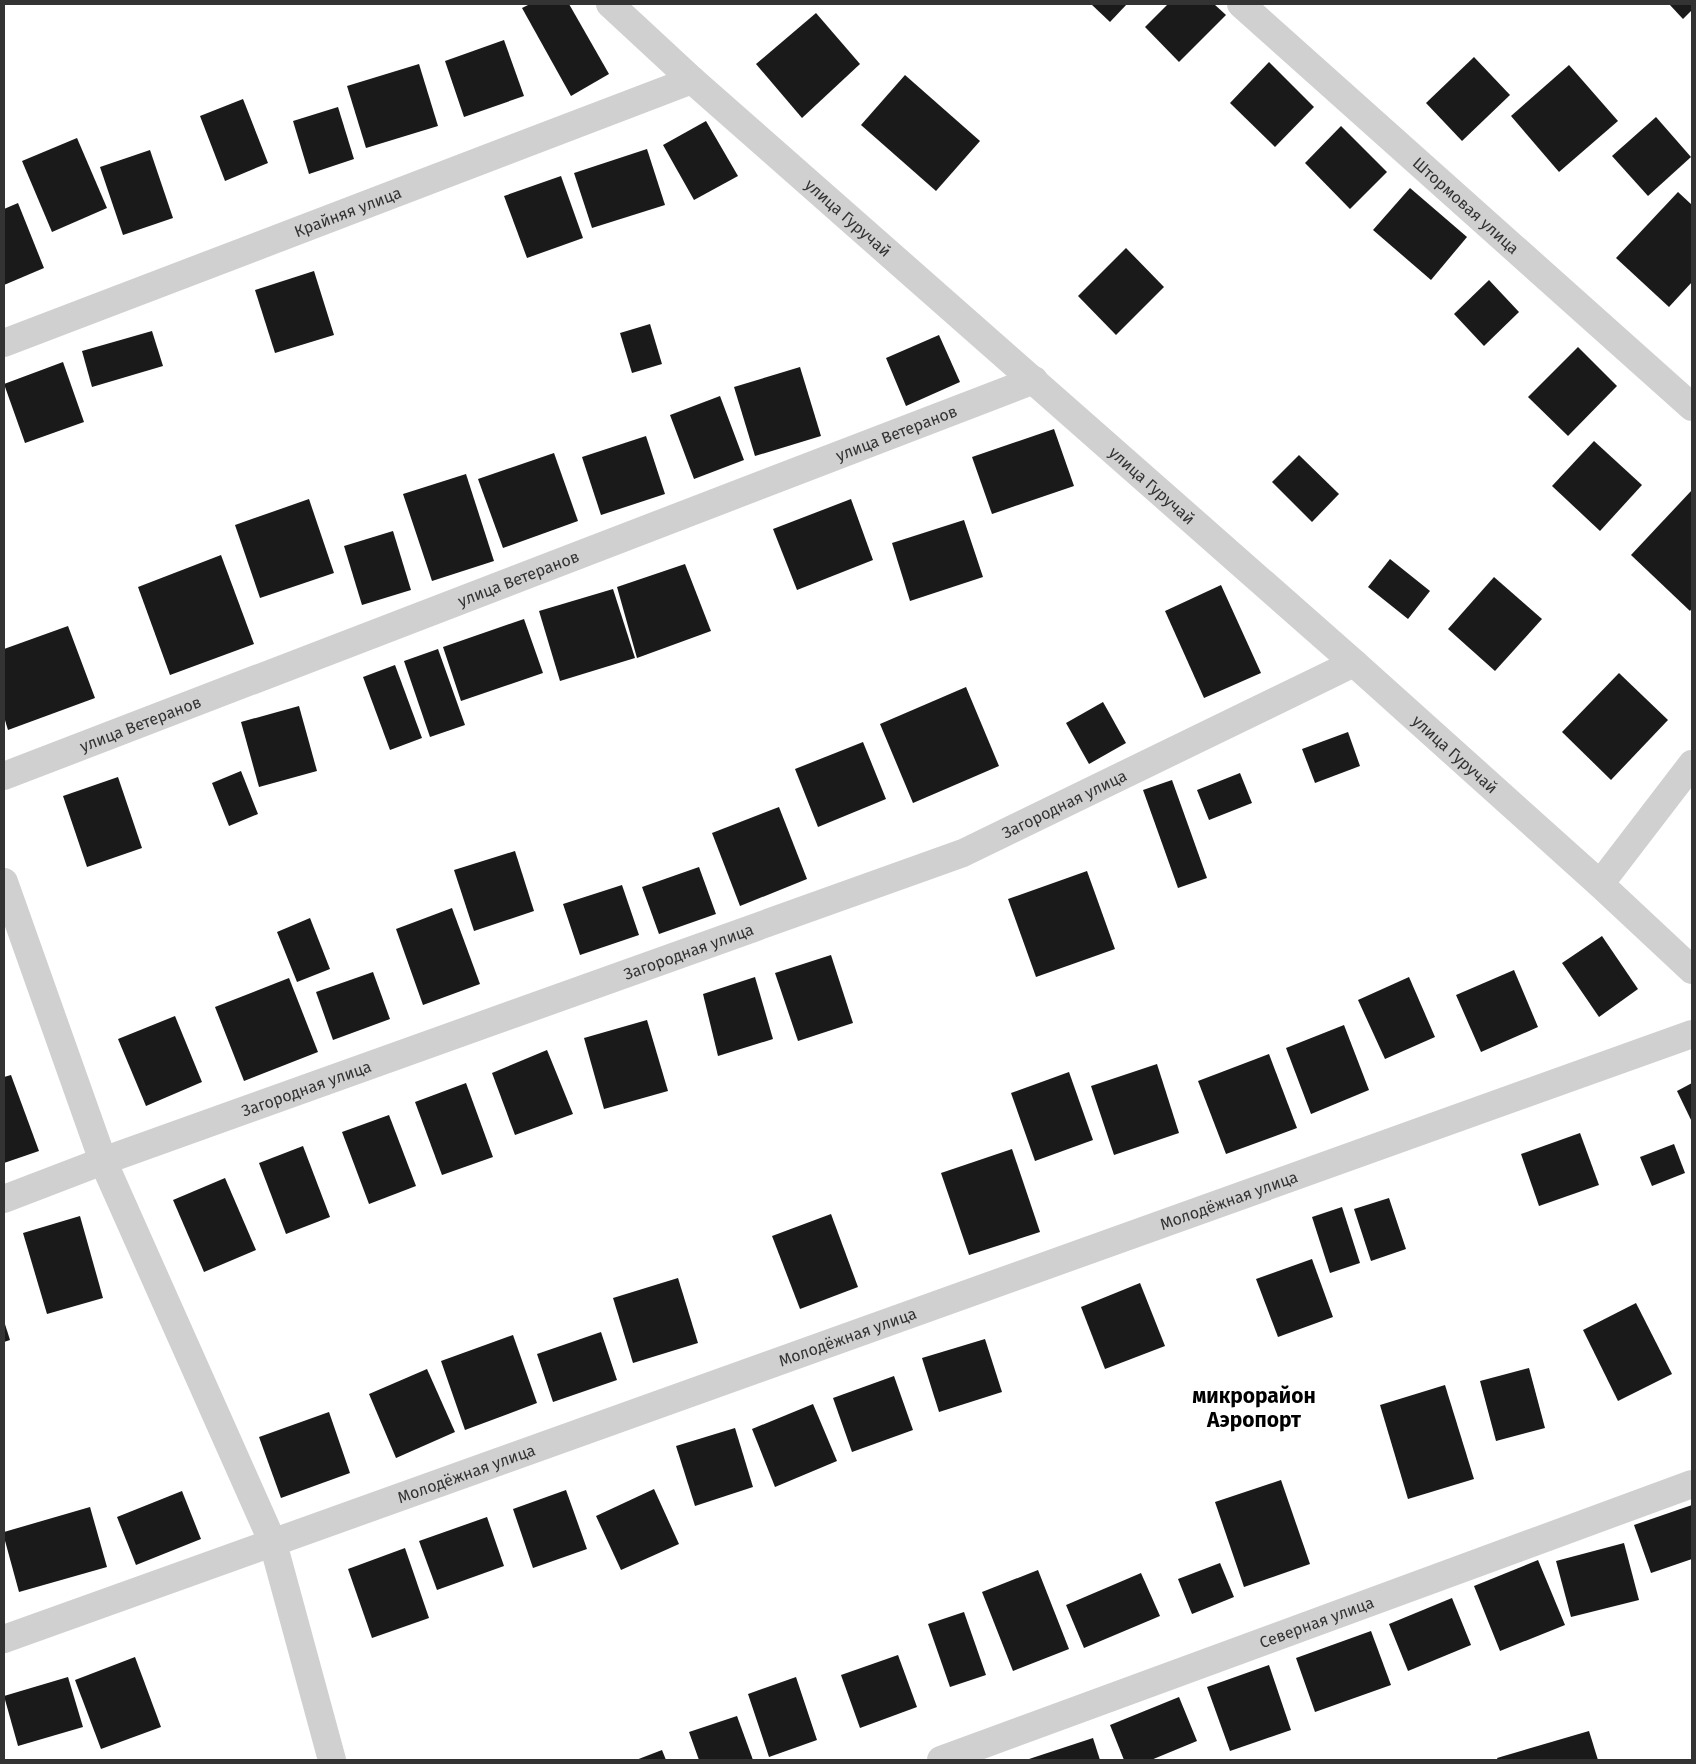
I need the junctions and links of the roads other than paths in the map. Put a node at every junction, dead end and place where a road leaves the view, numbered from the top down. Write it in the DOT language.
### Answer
graph roads {
  1 [pos="610,4"];
  2 [pos="1241,4"];
  3 [pos="692,80"];
  4 [pos="4,343"];
  5 [pos="1034,380"];
  6 [pos="1692,407"];
  7 [pos="1354,663"];
  8 [pos="1692,764"];
  9 [pos="4,776"];
  10 [pos="4,882"];
  11 [pos="1600,884"];
  12 [pos="1692,970"];
  13 [pos="1692,1034"];
  14 [pos="103,1161"];
  15 [pos="4,1199"];
  16 [pos="1692,1484"];
  17 [pos="273,1543"];
  18 [pos="4,1639"];
  19 [pos="332,1760"];
  20 [pos="942,1760"];
  1 -- 3 [label="street, улица Гуручай"];
  2 -- 6 [label="street, Штормовая улица"];
  3 -- 4 [label="street, Крайняя улица"];
  3 -- 5 [label="street, улица Гуручай"];
  5 -- 7 [label="street, улица Гуручай"];
  5 -- 9 [label="street, улица Ветеранов"];
  7 -- 11 [label="street, улица Гуручай"];
  7 -- 14 [label="street, Загородная улица"];
  8 -- 11 [label="street"];
  10 -- 14 [label="street"];
  11 -- 12 [label="street, улица Гуручай"];
  13 -- 17 [label="street, Молодёжная улица"];
  14 -- 15 [label="street, Загородная улица"];
  14 -- 17 [label="street"];
  16 -- 20 [label="street, Северная улица"];
  17 -- 18 [label="street, Молодёжная улица"];
  17 -- 19 [label="street"];
}
